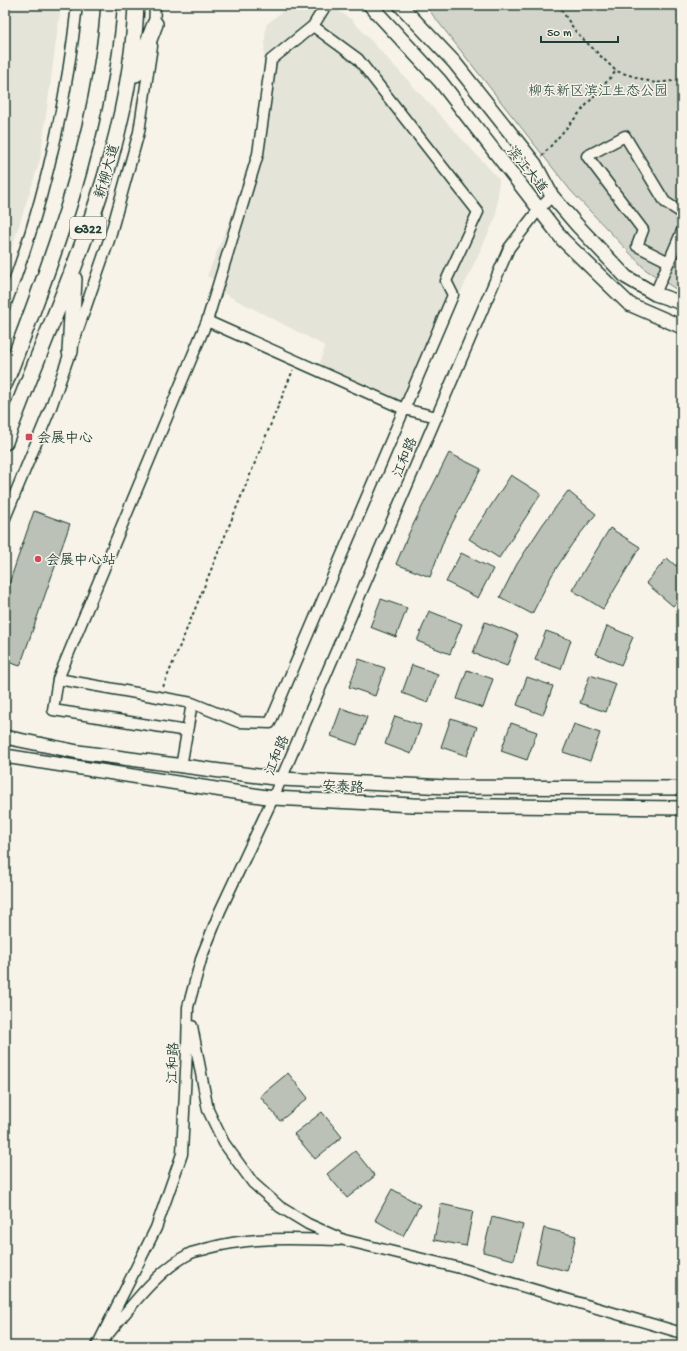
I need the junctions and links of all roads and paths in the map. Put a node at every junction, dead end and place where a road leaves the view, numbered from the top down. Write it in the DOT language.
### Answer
graph roads {
  1 [pos="77,5"];
  2 [pos="109,5"];
  3 [pos="136,5"];
  4 [pos="155,5"];
  5 [pos="326,5"];
  6 [pos="370,5"];
  7 [pos="400,5"];
  8 [pos="558,5"];
  9 [pos="155,24"];
  10 [pos="313,26"];
  11 [pos="616,71"];
  12 [pos="682,80"];
  13 [pos="125,101"];
  14 [pos="535,164"];
  15 [pos="552,196"];
  16 [pos="539,209"];
  17 [pos="682,213"];
  18 [pos="682,231"];
  19 [pos="669,262"];
  20 [pos="75,266"];
  21 [pos="656,294"];
  22 [pos="682,303"];
  23 [pos="5,306"];
  24 [pos="207,321"];
  25 [pos="682,327"];
  26 [pos="70,352"];
  27 [pos="297,361"];
  28 [pos="5,383"];
  29 [pos="404,409"];
  30 [pos="437,417"];
  31 [pos="5,442"];
  32 [pos="5,518"];
  33 [pos="58,679"];
  34 [pos="158,697"];
  35 [pos="192,703"];
  36 [pos="187,731"];
  37 [pos="5,737"];
  38 [pos="5,756"];
  39 [pos="181,767"];
  40 [pos="281,779"];
  41 [pos="682,788"];
  42 [pos="273,798"];
  43 [pos="682,808"];
  44 [pos="188,1007"];
  45 [pos="344,1240"];
  46 [pos="682,1333"];
  47 [pos="98,1346"];
  1 -- 23 [label="street"];
  2 -- 28 [label="highway, 新柳大道 / G322"];
  3 -- 13 [label="highway, 新柳大道 / G322"];
  4 -- 9 [label="street"];
  5 -- 10 [label="street"];
  6 -- 16 [label="main road, 滨江大道"];
  7 -- 14 [label="main road, 滨江大道"];
  8 -- 11 [label="path"];
  9 -- 13 [label="highway"];
  9 -- 26 [label="street"];
  10 -- 24 [label="street"];
  10 -- 29 [label="street"];
  11 -- 12 [label="path"];
  11 -- 14 [label="path"];
  13 -- 20 [label="highway, 新柳大道 / G322"];
  14 -- 15 [label="main road, 滨江大道"];
  15 -- 16 [label="street, 江和路"];
  15 -- 21 [label="main road, 滨江大道"];
  16 -- 25 [label="main road, 滨江大道"];
  16 -- 30 [label="street, 江和路"];
  17 -- 19 [label="street"];
  18 -- 19 [label="street"];
  19 -- 21 [label="street"];
  20 -- 26 [label="highway"];
  20 -- 31 [label="highway, 新柳大道 / G322"];
  21 -- 22 [label="main road, 滨江大道"];
  24 -- 27 [label="street"];
  24 -- 33 [label="street"];
  26 -- 32 [label="street"];
  27 -- 29 [label="street"];
  27 -- 34 [label="path"];
  29 -- 30 [label="street"];
  29 -- 35 [label="street"];
  30 -- 40 [label="street, 江和路"];
  33 -- 34 [label="street"];
  33 -- 36 [label="street"];
  34 -- 35 [label="street"];
  35 -- 36 [label="street"];
  36 -- 39 [label="street"];
  37 -- 39 [label="main road, 安泰路"];
  38 -- 42 [label="main road, 安泰路"];
  39 -- 40 [label="main road, 安泰路"];
  40 -- 41 [label="main road, 安泰路"];
  40 -- 42 [label="street, 江和路"];
  42 -- 43 [label="main road, 安泰路"];
  42 -- 44 [label="street, 江和路"];
  44 -- 45 [label="street"];
  44 -- 47 [label="street, 江和路"];
  45 -- 46 [label="street"];
  45 -- 47 [label="street"];
}
